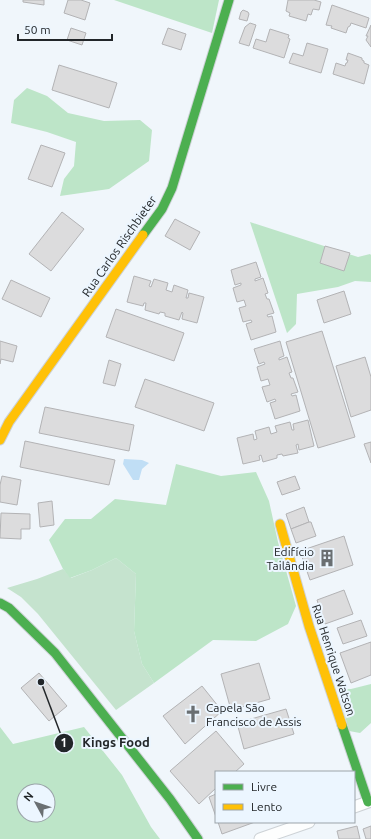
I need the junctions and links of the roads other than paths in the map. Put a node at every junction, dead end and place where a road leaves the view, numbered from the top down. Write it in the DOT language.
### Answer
graph roads {
  1 [pos="229,0"];
  2 [pos="0,440"];
  3 [pos="280,524"];
  4 [pos="0,603"];
  5 [pos="370,802"];
  6 [pos="355,807"];
  7 [pos="306,823"];
  8 [pos="198,839"];
  9 [pos="260,839"];
  1 -- 2 [label="street, Rua Carlos Rischbieter"];
  3 -- 5 [label="street, Rua Henrique Watson"];
  4 -- 8 [label="street"];
  5 -- 6 [label="street"];
  7 -- 9 [label="street"];
}
